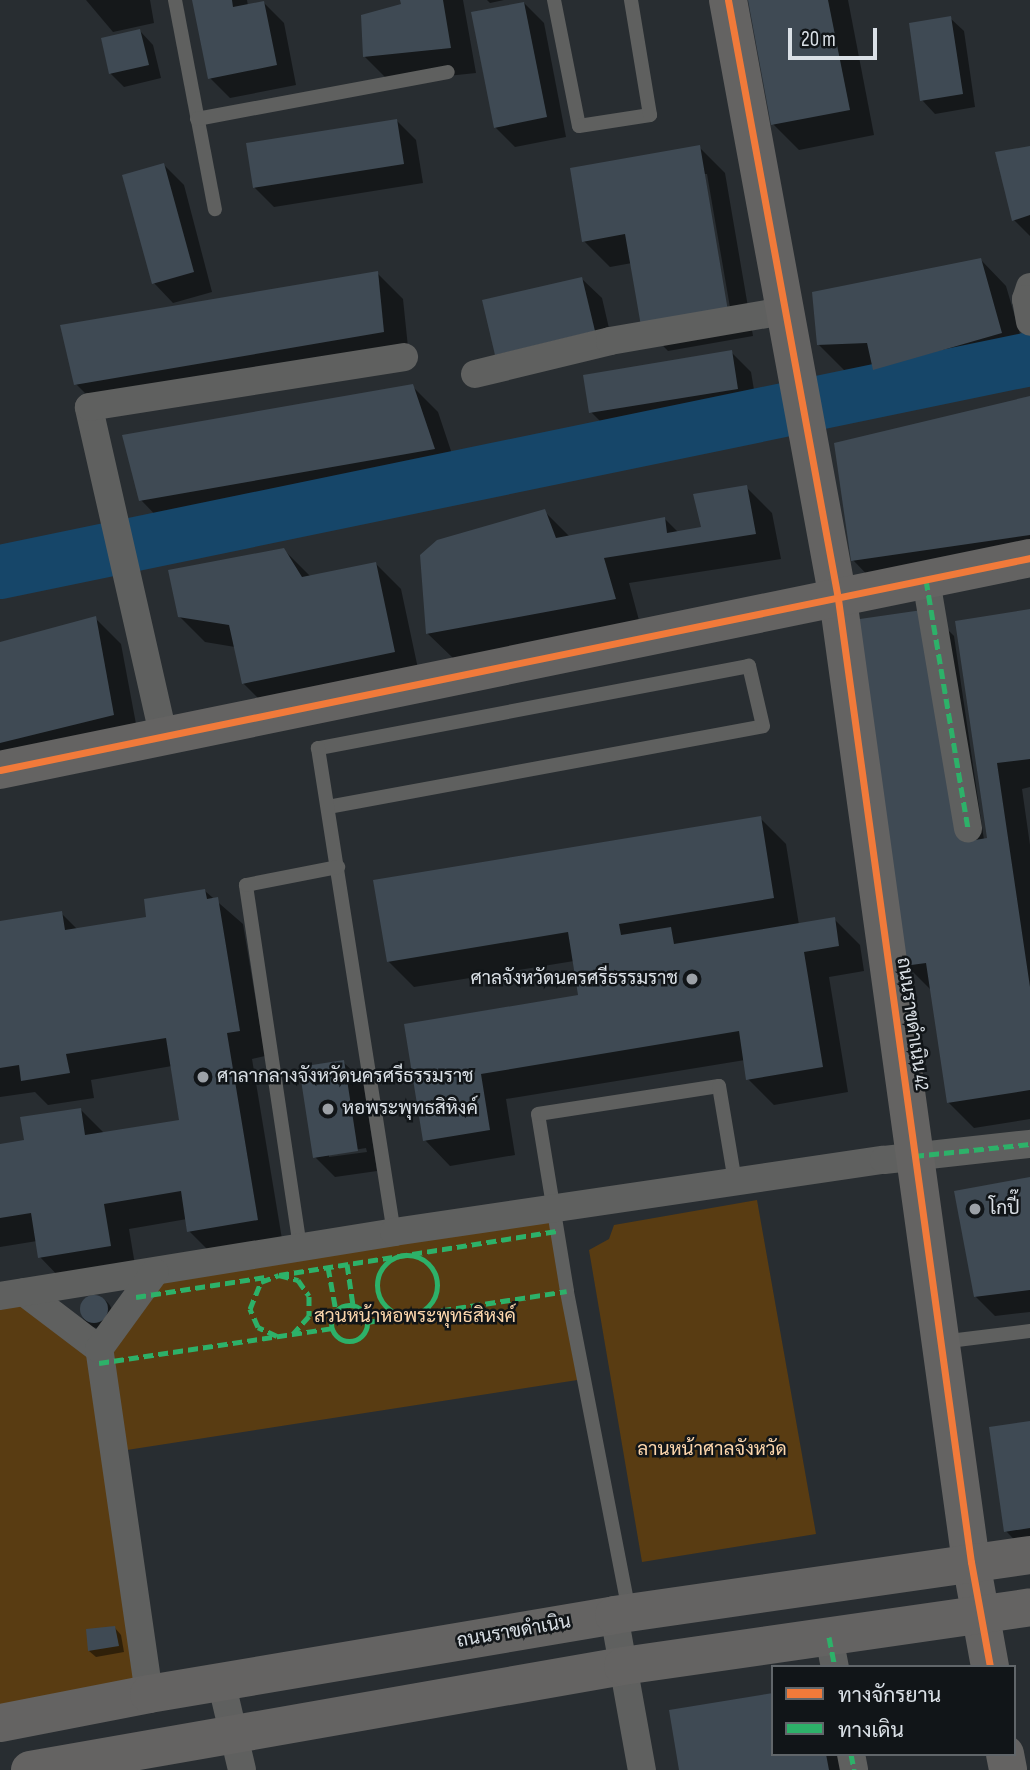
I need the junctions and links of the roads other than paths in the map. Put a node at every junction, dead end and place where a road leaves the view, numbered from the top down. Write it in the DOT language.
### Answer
graph roads {
  1 [pos="175,0"];
  2 [pos="554,0"];
  3 [pos="631,0"];
  4 [pos="728,0"];
  5 [pos="448,72"];
  6 [pos="197,119"];
  7 [pos="215,209"];
  8 [pos="787,327"];
  9 [pos="404,357"];
  10 [pos="475,374"];
  11 [pos="1030,558"];
  12 [pos="926,580"];
  13 [pos="838,599"];
  14 [pos="163,734"];
  15 [pos="0,770"];
  16 [pos="328,807"];
  17 [pos="968,828"];
  18 [pos="338,867"];
  19 [pos="1030,1144"];
  20 [pos="914,1156"];
  21 [pos="735,1182"];
  22 [pos="553,1209"];
  23 [pos="394,1232"];
  24 [pos="300,1247"];
  25 [pos="155,1272"];
  26 [pos="12,1294"];
  27 [pos="1030,1331"];
  28 [pos="940,1342"];
  29 [pos="99,1349"];
  30 [pos="1030,1555"];
  31 [pos="971,1562"];
  32 [pos="1030,1607"];
  33 [pos="622,1614"];
  34 [pos="980,1615"];
  35 [pos="832,1652"];
  36 [pos="990,1665"];
  37 [pos="623,1666"];
  38 [pos="221,1681"];
  39 [pos="149,1693"];
  40 [pos="0,1723"];
  41 [pos="238,1752"];
  42 [pos="30,1770"];
  43 [pos="642,1770"];
  1 -- 6 [label="lane"];
  2 -- 3 [label="lane"];
  4 -- 8 [label="street, ถนนราขดำเนิน 42"];
  5 -- 6 [label="lane"];
  6 -- 7 [label="lane"];
  8 -- 10 [label="street"];
  8 -- 13 [label="street, ถนนราขดำเนิน 42"];
  9 -- 14 [label="street"];
  11 -- 12 [label="street"];
  12 -- 13 [label="street"];
  12 -- 17 [label="street"];
  13 -- 14 [label="street"];
  13 -- 20 [label="street, ถนนราขดำเนิน 42"];
  14 -- 15 [label="street"];
  16 -- 16 [label="lane"];
  16 -- 18 [label="lane"];
  18 -- 23 [label="lane"];
  18 -- 24 [label="lane"];
  19 -- 20 [label="street"];
  20 -- 21 [label="street"];
  20 -- 28 [label="street, ถนนราขดำเนิน 42"];
  21 -- 22 [label="street"];
  21 -- 22 [label="lane"];
  22 -- 23 [label="street"];
  22 -- 33 [label="lane"];
  23 -- 24 [label="street"];
  24 -- 25 [label="street"];
  25 -- 26 [label="street"];
  25 -- 29 [label="street"];
  26 -- 29 [label="street"];
  27 -- 28 [label="lane"];
  28 -- 31 [label="street, ถนนราขดำเนิน 42"];
  29 -- 39 [label="street"];
  30 -- 31 [label="street, ถนนราขดำเนิน"];
  31 -- 33 [label="street, ถนนราขดำเนิน"];
  31 -- 34 [label="street, ถนนราขดำเนิน 42"];
  32 -- 34 [label="street"];
  33 -- 37 [label="street"];
  33 -- 38 [label="street, ถนนราขดำเนิน"];
  34 -- 35 [label="street"];
  34 -- 36 [label="street, ถนนราขดำเนิน 42"];
  35 -- 37 [label="street"];
  37 -- 41 [label="street"];
  37 -- 43 [label="street"];
  38 -- 39 [label="street, ถนนราขดำเนิน"];
  38 -- 41 [label="street"];
  39 -- 40 [label="street, ถนนราขดำเนิน"];
  41 -- 42 [label="street"];
}
